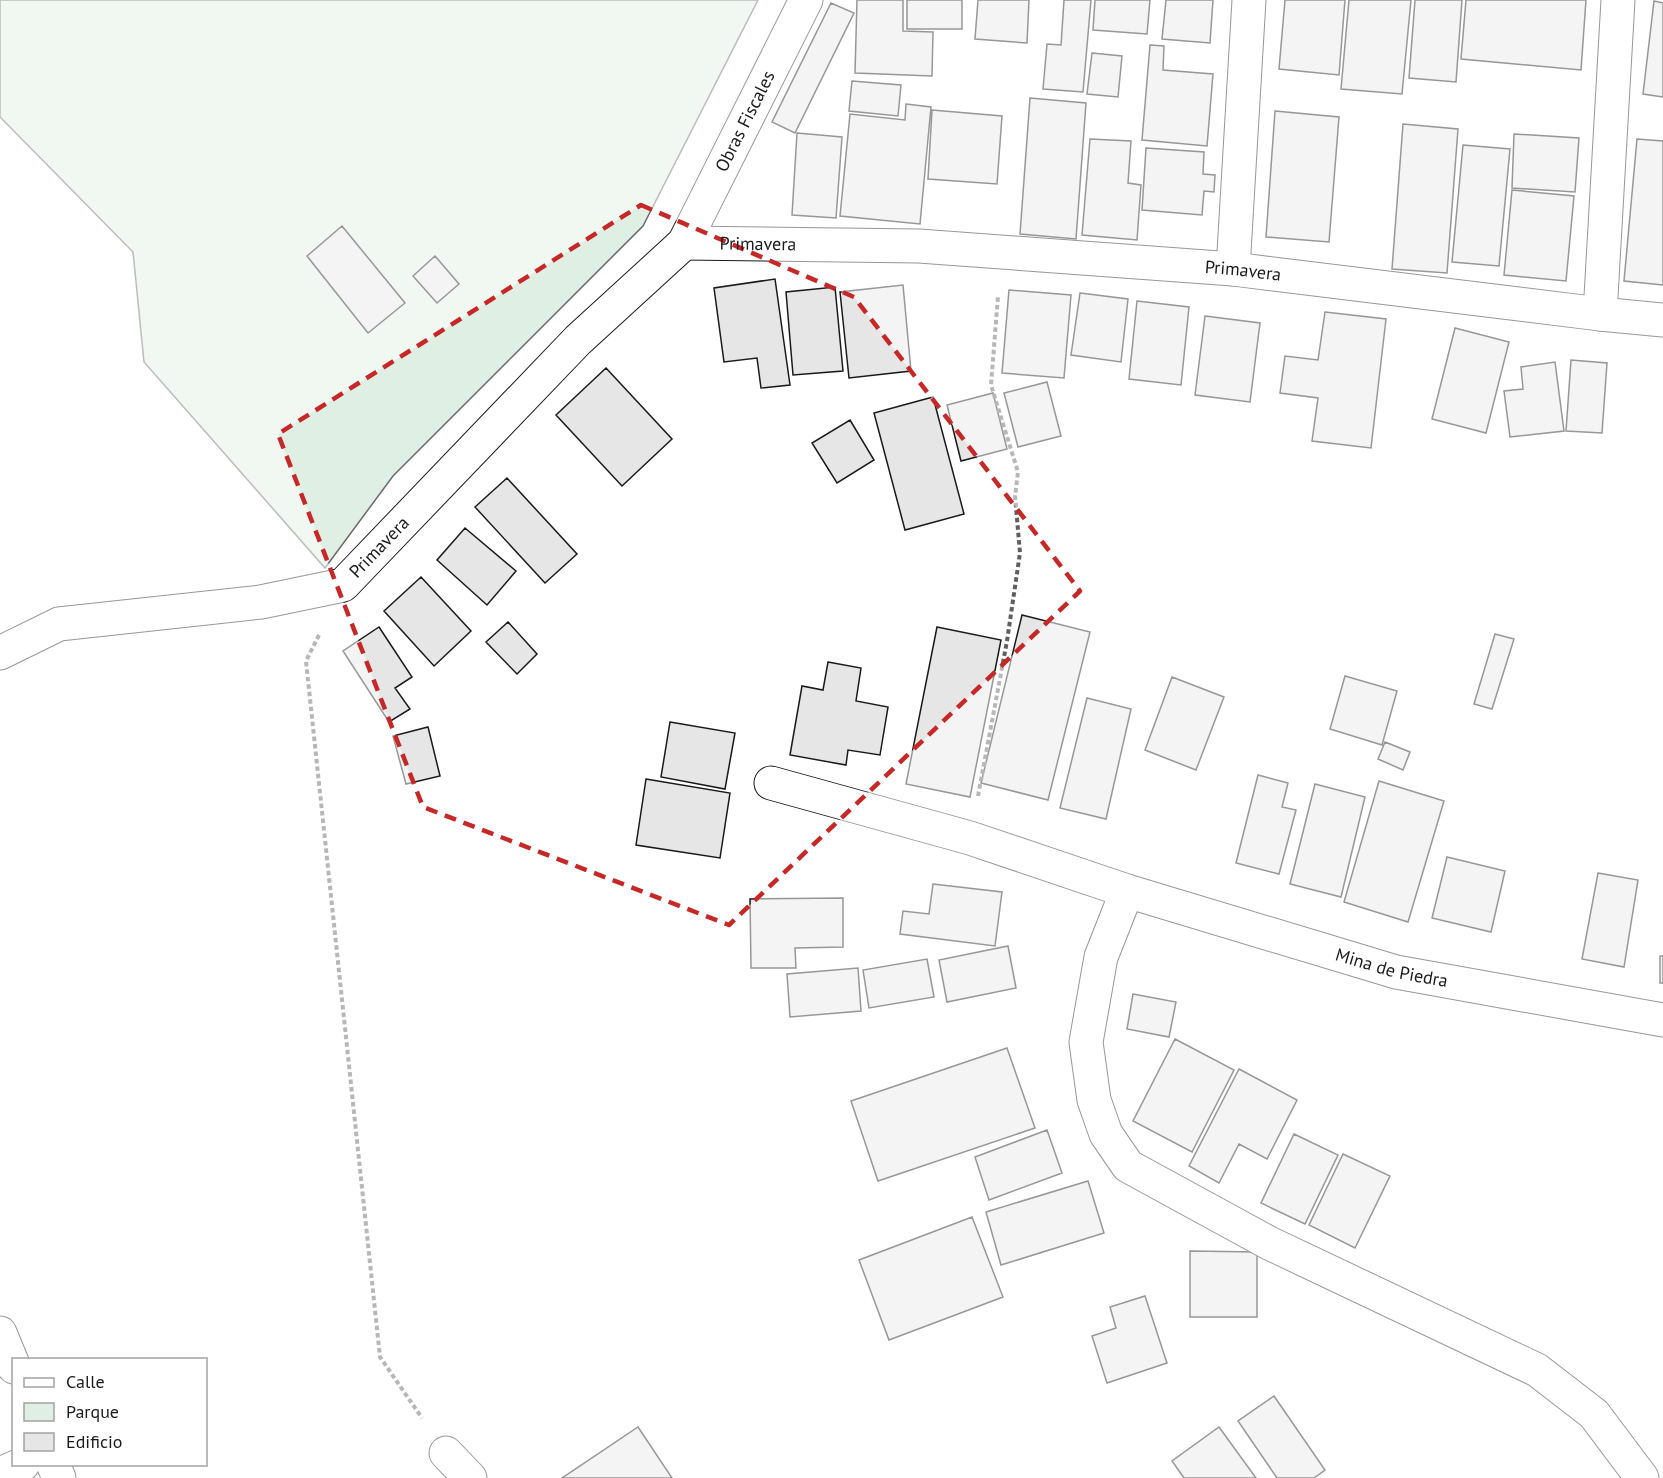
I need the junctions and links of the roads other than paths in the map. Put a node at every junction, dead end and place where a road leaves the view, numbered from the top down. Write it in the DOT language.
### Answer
graph roads {
  1 [pos="806,0"];
  2 [pos="1249,0"];
  3 [pos="1618,0"];
  4 [pos="684,243"];
  5 [pos="1233,269"];
  6 [pos="1600,314"];
  7 [pos="1663,320"];
  8 [pos="0,653"];
  9 [pos="771,783"];
  10 [pos="1127,891"];
  11 [pos="1663,1020"];
  12 [pos="0,1333"];
  13 [pos="12,1362"];
  14 [pos="446,1453"];
  15 [pos="18,1466"];
  16 [pos="0,1474"];
  17 [pos="470,1478"];
  18 [pos="1642,1478"];
  1 -- 4 [label="street, Obras Fiscales"];
  2 -- 5 [label="street"];
  3 -- 6 [label="street"];
  4 -- 5 [label="street, Primavera"];
  4 -- 8 [label="street, Primavera"];
  5 -- 6 [label="street, Primavera"];
  6 -- 7 [label="street, Primavera"];
  9 -- 10 [label="street, Mina de Piedra"];
  10 -- 11 [label="street, Mina de Piedra"];
  10 -- 18 [label="street"];
  12 -- 13 [label="street"];
  14 -- 17 [label="street"];
  15 -- 16 [label="street"];
}
